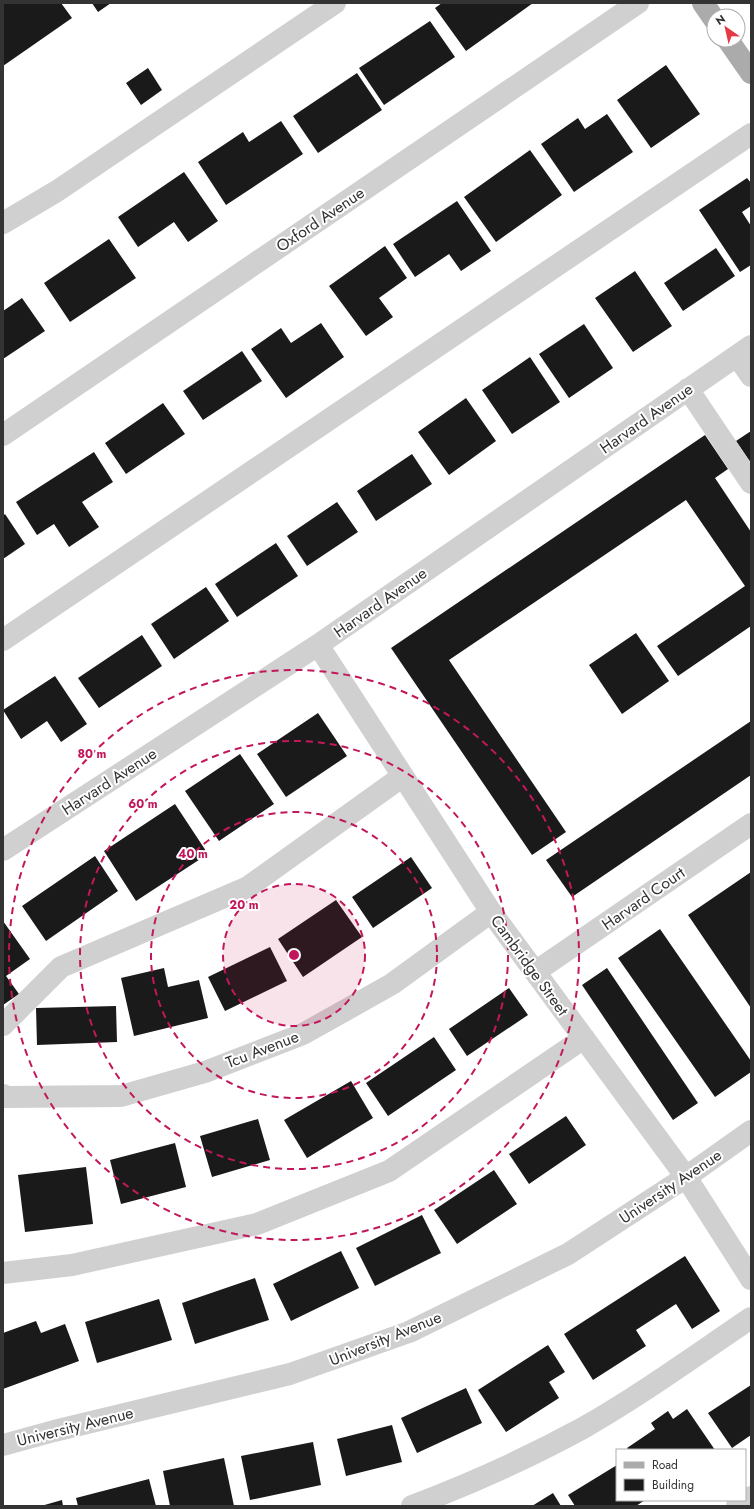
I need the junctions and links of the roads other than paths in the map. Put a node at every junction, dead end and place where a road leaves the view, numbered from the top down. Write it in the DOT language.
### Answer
graph roads {
  1 [pos="335,3"];
  2 [pos="638,3"];
  3 [pos="734,48"];
  4 [pos="751,73"];
  5 [pos="751,134"];
  6 [pos="3,223"];
  7 [pos="744,351"];
  8 [pos="751,376"];
  9 [pos="688,389"];
  10 [pos="3,435"];
  11 [pos="751,483"];
  12 [pos="3,640"];
  13 [pos="318,645"];
  14 [pos="403,776"];
  15 [pos="751,824"];
  16 [pos="3,850"];
  17 [pos="491,912"];
  18 [pos="536,972"];
  19 [pos="3,1025"];
  20 [pos="584,1038"];
  21 [pos="3,1095"];
  22 [pos="751,1131"];
  23 [pos="686,1177"];
  24 [pos="3,1273"];
  25 [pos="751,1279"];
  26 [pos="751,1318"];
  27 [pos="3,1444"];
  28 [pos="412,1506"];
  1 -- 6 [label="street"];
  2 -- 10 [label="street, Oxford Avenue"];
  3 -- 4 [label="main road"];
  5 -- 12 [label="street"];
  7 -- 8 [label="street"];
  7 -- 9 [label="street, Harvard Avenue"];
  9 -- 11 [label="street"];
  9 -- 13 [label="street, Harvard Avenue"];
  13 -- 14 [label="street, Cambridge Street"];
  13 -- 16 [label="street, Harvard Avenue"];
  14 -- 17 [label="street, Cambridge Street"];
  14 -- 19 [label="street"];
  15 -- 18 [label="street, Harvard Court"];
  17 -- 18 [label="street, Cambridge Street"];
  17 -- 21 [label="street, Tcu Avenue"];
  18 -- 20 [label="street, Cambridge Street"];
  20 -- 23 [label="street, Cambridge Street"];
  20 -- 24 [label="street"];
  22 -- 23 [label="street, University Avenue"];
  23 -- 25 [label="street, Cambridge Street"];
  23 -- 27 [label="street, University Avenue"];
  26 -- 28 [label="street"];
}
